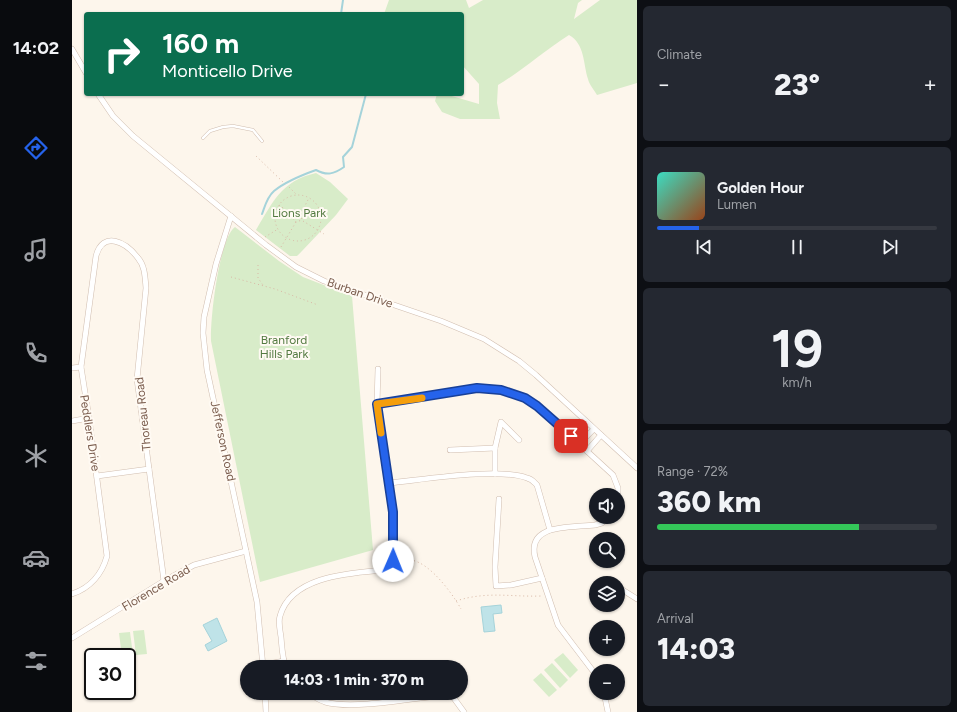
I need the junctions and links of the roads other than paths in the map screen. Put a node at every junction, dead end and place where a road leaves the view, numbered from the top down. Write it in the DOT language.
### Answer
graph roads {
  1 [pos="72,49"];
  2 [pos="84,70"];
  3 [pos="99,96"];
  4 [pos="204,138"];
  5 [pos="262,141"];
  6 [pos="231,216"];
  7 [pos="96,256"];
  8 [pos="72,368"];
  9 [pos="81,368"];
  10 [pos="378,368"];
  11 [pos="377,404"];
  12 [pos="89,418"];
  13 [pos="72,421"];
  14 [pos="594,429"];
  15 [pos="601,436"];
  16 [pos="519,440"];
  17 [pos="579,444"];
  18 [pos="495,448"];
  19 [pos="450,450"];
  20 [pos="587,451"];
  21 [pos="637,468"];
  22 [pos="148,469"];
  23 [pos="495,474"];
  24 [pos="97,476"];
  25 [pos="388,483"];
  26 [pos="618,488"];
  27 [pos="499,499"];
  28 [pos="598,524"];
  29 [pos="550,530"];
  30 [pos="246,551"];
  31 [pos="542,578"];
  32 [pos="164,581"];
  33 [pos="625,591"];
  34 [pos="72,594"];
  35 [pos="637,598"];
  36 [pos="72,638"];
  37 [pos="262,660"];
  38 [pos="284,660"];
  39 [pos="589,666"];
  40 [pos="265,700"];
  41 [pos="320,700"];
  42 [pos="405,700"];
  43 [pos="455,700"];
  44 [pos="605,700"];
  45 [pos="266,712"];
  46 [pos="464,712"];
  47 [pos="608,712"];
  1 -- 2 [label="street"];
  3 -- 6 [label="street, Burban Drive"];
  4 -- 5 [label="lane"];
  6 -- 14 [label="street, Burban Drive"];
  6 -- 30 [label="street, Jefferson Road"];
  7 -- 9 [label="street, Peddlers Drive"];
  7 -- 22 [label="street, Thoreau Road"];
  8 -- 9 [label="street"];
  9 -- 12 [label="street, Peddlers Drive"];
  10 -- 11 [label="street"];
  11 -- 17 [label="street"];
  11 -- 25 [label="street"];
  12 -- 13 [label="street"];
  12 -- 24 [label="street, Peddlers Drive"];
  14 -- 15 [label="street, Burban Drive"];
  14 -- 17 [label="street"];
  15 -- 20 [label="street"];
  15 -- 21 [label="street, Burban Drive"];
  16 -- 18 [label="street"];
  17 -- 20 [label="street"];
  18 -- 19 [label="street"];
  18 -- 23 [label="street"];
  20 -- 26 [label="street"];
  22 -- 24 [label="street"];
  22 -- 32 [label="street, Thoreau Road"];
  23 -- 25 [label="street"];
  23 -- 29 [label="street"];
  24 -- 34 [label="street, Peddlers Drive"];
  25 -- 38 [label="street"];
  27 -- 31 [label="street"];
  28 -- 29 [label="street"];
  29 -- 31 [label="street"];
  30 -- 32 [label="street, Florence Road"];
  30 -- 37 [label="street, Jefferson Road"];
  31 -- 39 [label="street"];
  32 -- 36 [label="street, Florence Road"];
  33 -- 35 [label="street"];
  40 -- 45 [label="street"];
  41 -- 42 [label="street"];
  43 -- 46 [label="street"];
  44 -- 47 [label="street"];
}
